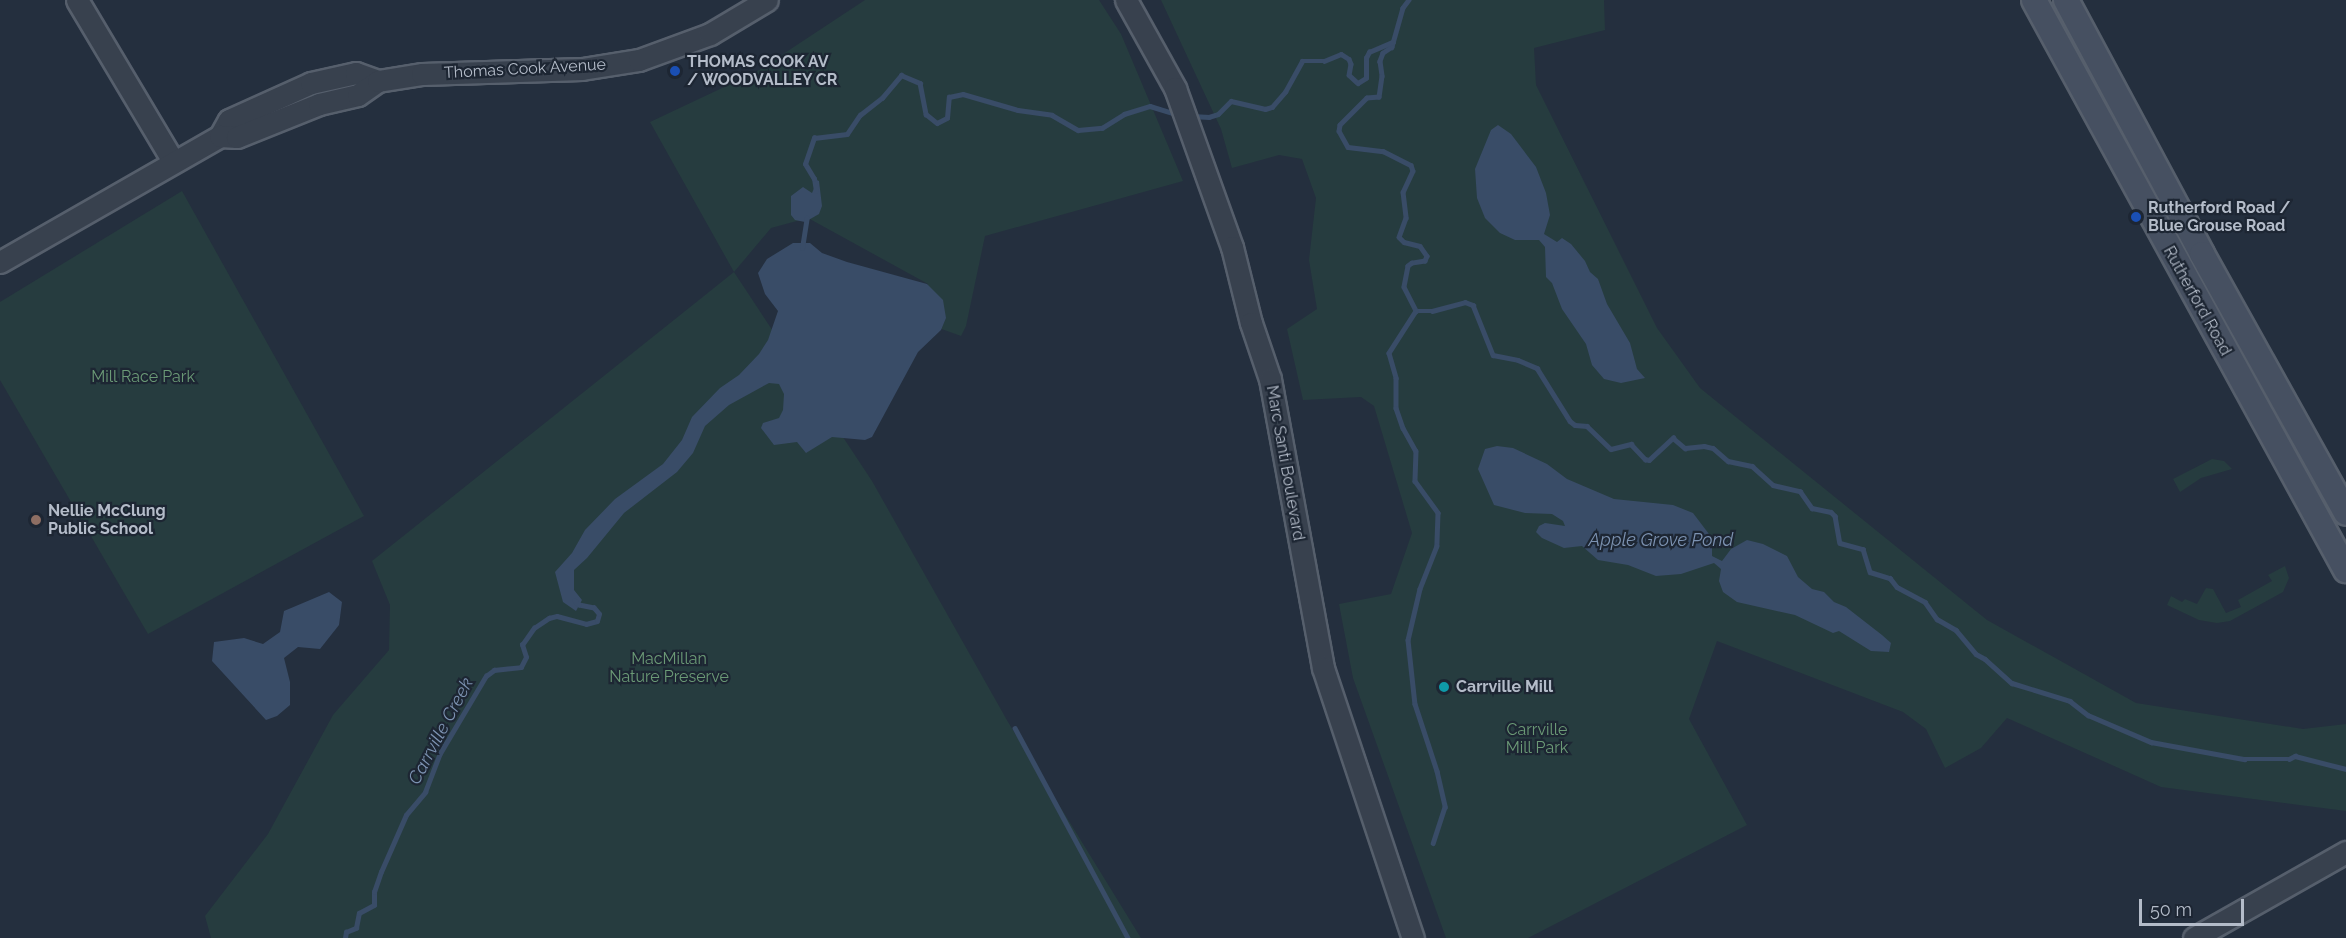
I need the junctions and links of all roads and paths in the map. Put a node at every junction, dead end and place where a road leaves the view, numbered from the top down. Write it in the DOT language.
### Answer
graph roads {
  1 [pos="77,0"];
  2 [pos="767,0"];
  3 [pos="1126,0"];
  4 [pos="2034,0"];
  5 [pos="2066,0"];
  6 [pos="173,160"];
  7 [pos="0,262"];
  8 [pos="2346,513"];
  9 [pos="2346,570"];
  10 [pos="2346,852"];
  11 [pos="1413,938"];
  12 [pos="2194,938"];
  1 -- 6 [label="street"];
  2 -- 6 [label="street, Thomas Cook Avenue"];
  3 -- 11 [label="street, Marc Santi Boulevard"];
  4 -- 9 [label="main road, Rutherford Road"];
  5 -- 8 [label="main road, Rutherford Road"];
  6 -- 7 [label="street, Thomas Cook Avenue"];
  10 -- 12 [label="street"];
}
